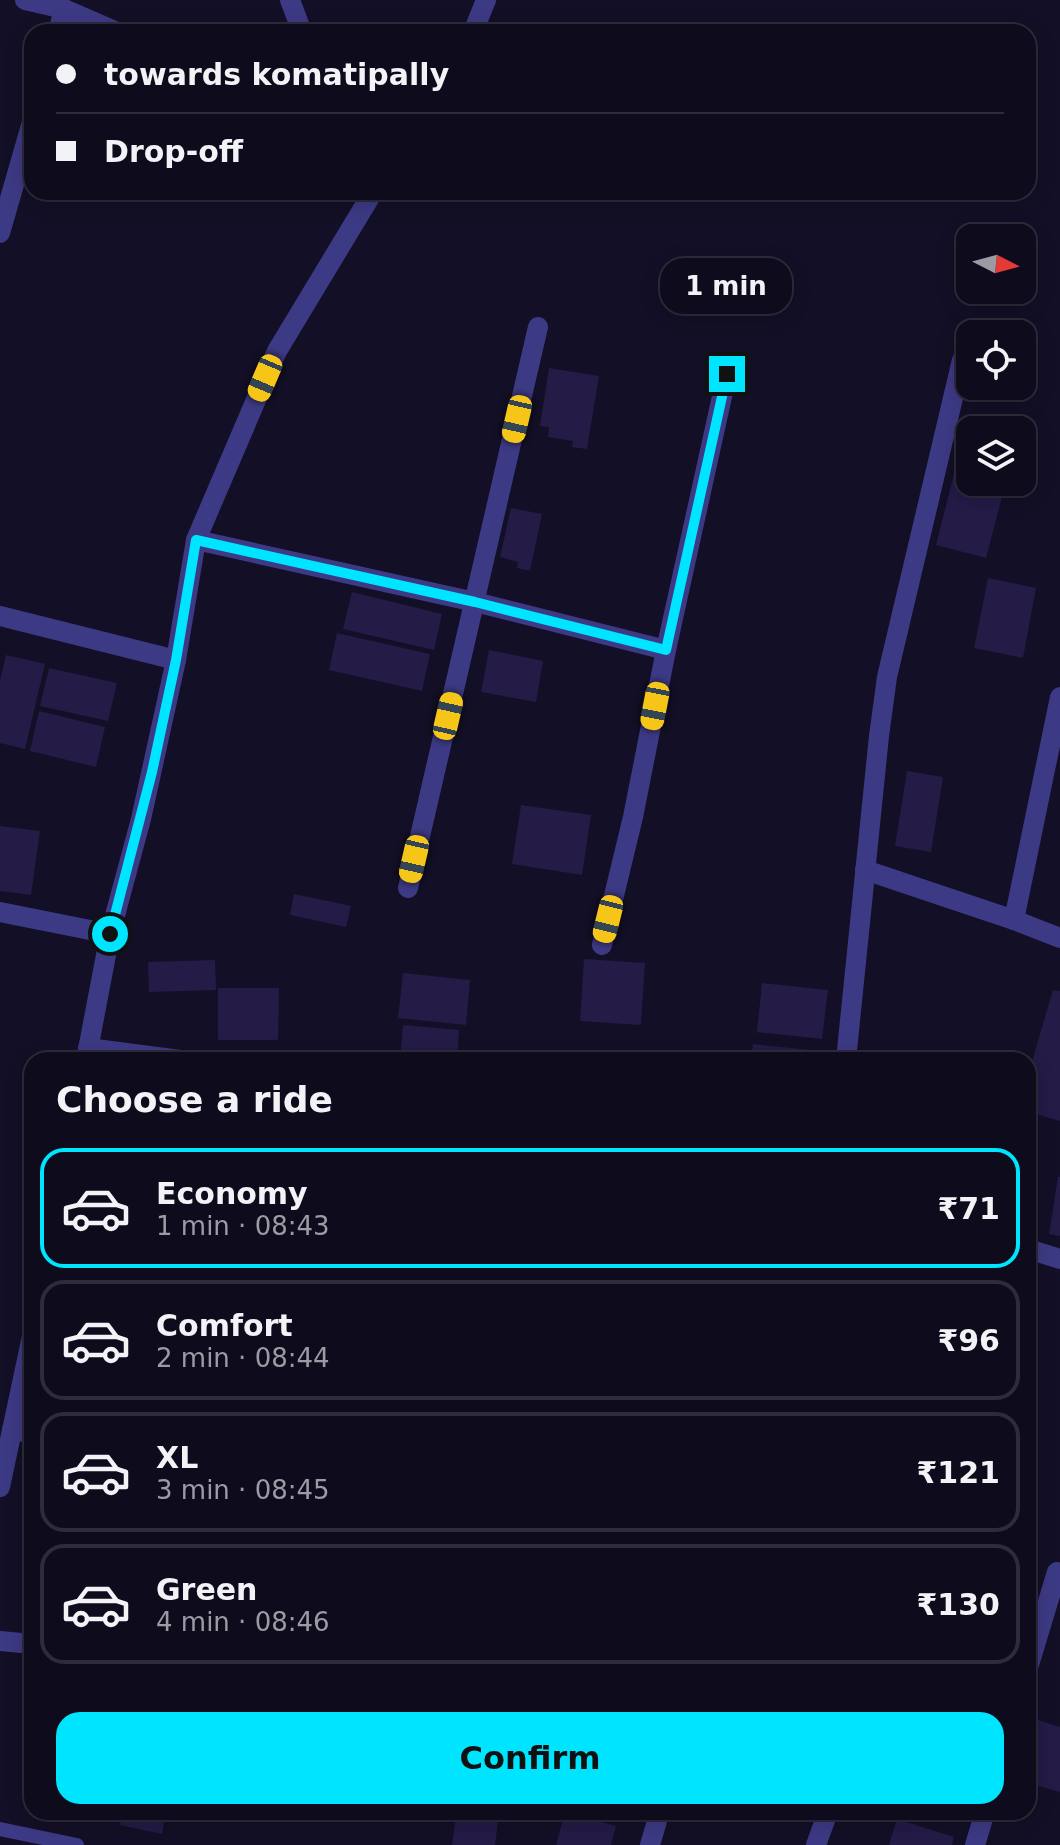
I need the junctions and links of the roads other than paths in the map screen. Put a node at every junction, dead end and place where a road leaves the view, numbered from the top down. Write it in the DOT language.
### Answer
graph roads {
  1 [pos="25,0"];
  2 [pos="290,0"];
  3 [pos="486,0"];
  4 [pos="64,9"];
  5 [pos="60,24"];
  6 [pos="99,24"];
  7 [pos="299,24"];
  8 [pos="476,24"];
  9 [pos="24,150"];
  10 [pos="368,200"];
  11 [pos="0,233"];
  12 [pos="538,327"];
  13 [pos="727,374"];
  14 [pos="956,385"];
  15 [pos="196,540"];
  16 [pos="475,602"];
  17 [pos="0,616"];
  18 [pos="666,650"];
  19 [pos="176,660"];
  20 [pos="1060,697"];
  21 [pos="865,870"];
  22 [pos="408,888"];
  23 [pos="0,912"];
  24 [pos="1014,920"];
  25 [pos="110,934"];
  26 [pos="1060,938"];
  27 [pos="602,945"];
  28 [pos="87,1052"];
  29 [pos="847,1052"];
  30 [pos="1036,1252"];
  31 [pos="1060,1259"];
  32 [pos="22,1431"];
  33 [pos="0,1487"];
  34 [pos="1060,1573"];
  35 [pos="0,1641"];
  36 [pos="1036,1642"];
  37 [pos="24,1643"];
  38 [pos="825,1820"];
  39 [pos="983,1820"];
  40 [pos="657,1821"];
  41 [pos="0,1829"];
  42 [pos="77,1845"];
  43 [pos="650,1845"];
  44 [pos="816,1845"];
  45 [pos="975,1845"];
  1 -- 4 [label="street"];
  2 -- 7 [label="street"];
  3 -- 8 [label="street"];
  4 -- 5 [label="street"];
  4 -- 6 [label="street"];
  9 -- 11 [label="street"];
  10 -- 15 [label="street"];
  12 -- 16 [label="street"];
  13 -- 18 [label="street"];
  14 -- 21 [label="street"];
  15 -- 16 [label="street"];
  15 -- 19 [label="street"];
  16 -- 18 [label="street"];
  16 -- 22 [label="street"];
  17 -- 19 [label="street"];
  18 -- 27 [label="street"];
  19 -- 25 [label="street"];
  20 -- 24 [label="street"];
  21 -- 24 [label="street"];
  21 -- 29 [label="street"];
  23 -- 25 [label="street"];
  24 -- 26 [label="street"];
  25 -- 28 [label="street"];
  30 -- 31 [label="street"];
  32 -- 33 [label="street"];
  34 -- 36 [label="street"];
  35 -- 37 [label="street"];
  38 -- 44 [label="street"];
  39 -- 45 [label="street"];
  40 -- 43 [label="street"];
  41 -- 42 [label="lane"];
}
